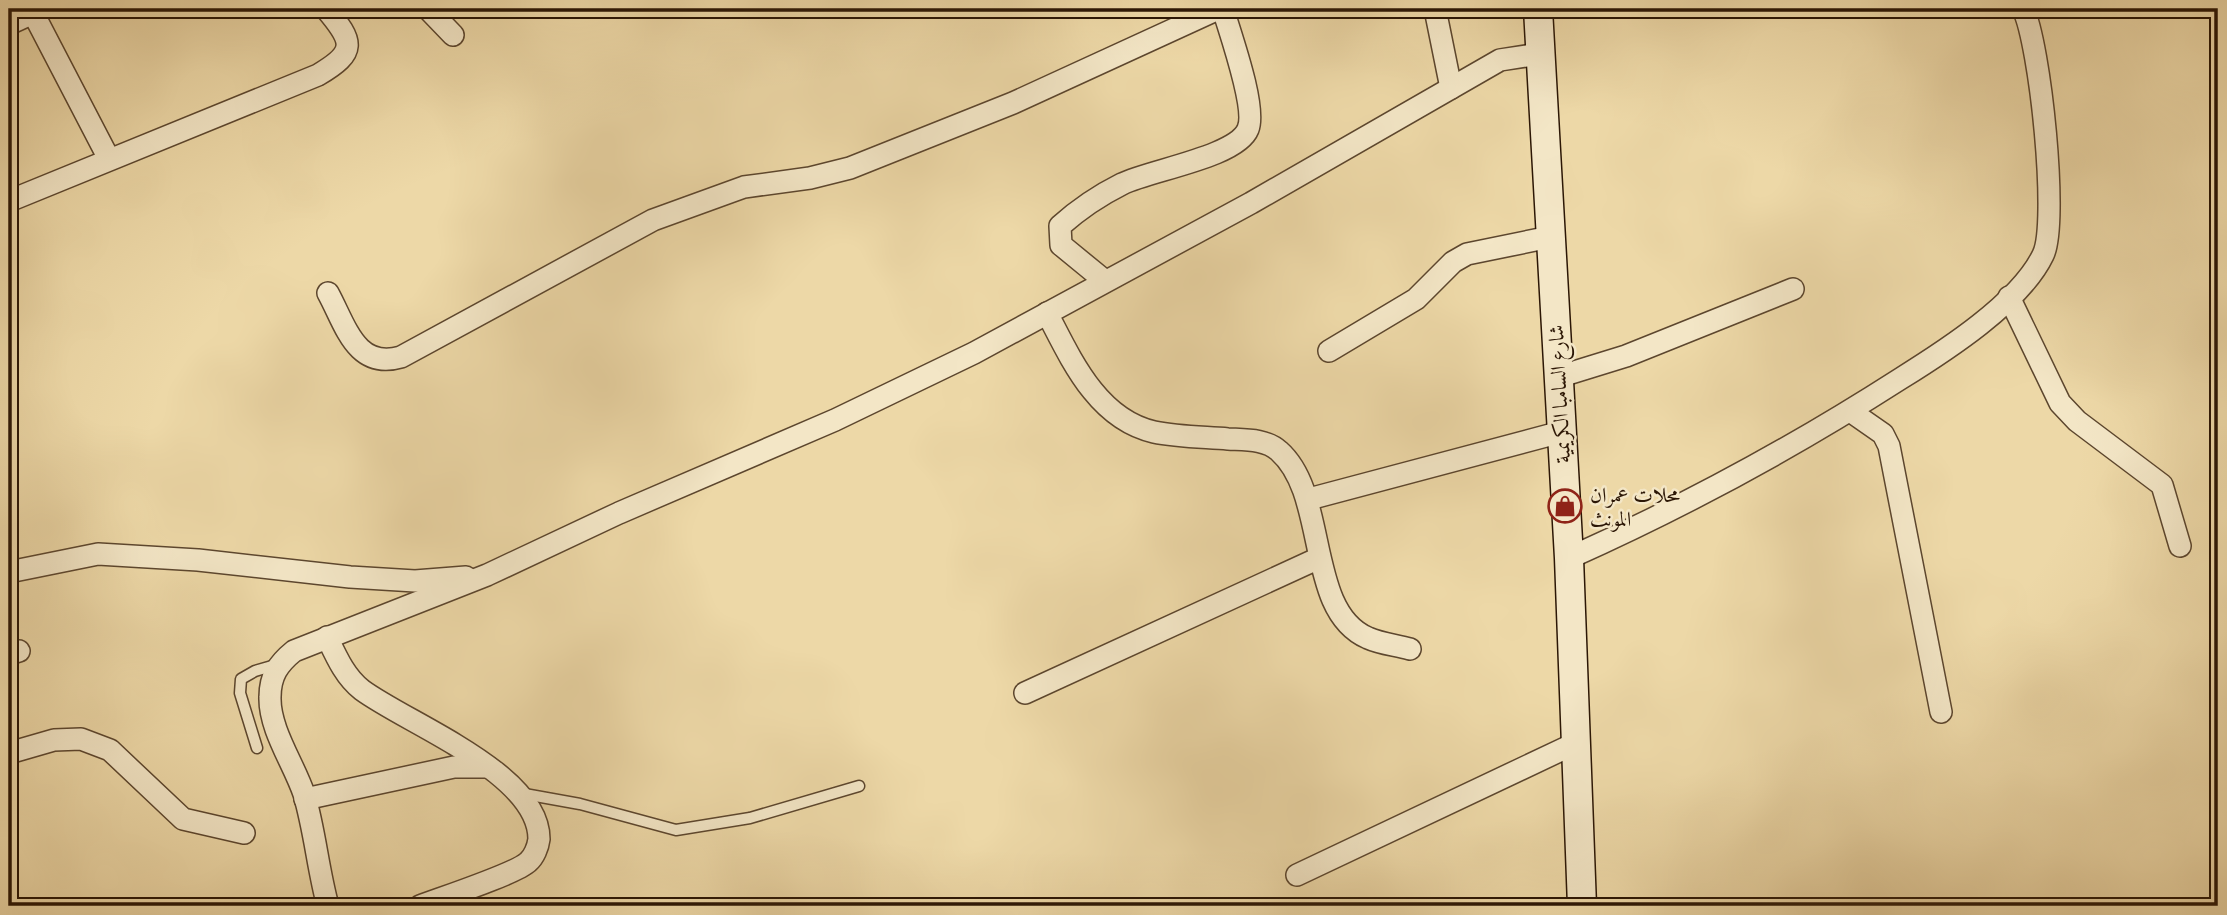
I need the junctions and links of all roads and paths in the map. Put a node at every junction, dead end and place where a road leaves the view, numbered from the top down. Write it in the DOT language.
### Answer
graph roads {
  1 [pos="326,9"];
  2 [pos="428,9"];
  3 [pos="1218,9"];
  4 [pos="1223,9"];
  5 [pos="1434,9"];
  6 [pos="1538,9"];
  7 [pos="2025,10"];
  8 [pos="32,11"];
  9 [pos="9,24"];
  10 [pos="453,35"];
  11 [pos="1539,54"];
  12 [pos="1451,88"];
  13 [pos="110,159"];
  14 [pos="9,201"];
  15 [pos="1550,237"];
  16 [pos="1105,281"];
  17 [pos="1793,289"];
  18 [pos="328,293"];
  19 [pos="2009,297"];
  20 [pos="1047,313"];
  21 [pos="1329,351"];
  22 [pos="1558,377"];
  23 [pos="1850,411"];
  24 [pos="1561,432"];
  25 [pos="1309,499"];
  26 [pos="2180,547"];
  27 [pos="1319,558"];
  28 [pos="1569,558"];
  29 [pos="9,572"];
  30 [pos="487,575"];
  31 [pos="327,637"];
  32 [pos="1410,649"];
  33 [pos="279,664"];
  34 [pos="1025,693"];
  35 [pos="1941,712"];
  36 [pos="1576,743"];
  37 [pos="257,748"];
  38 [pos="9,752"];
  39 [pos="490,767"];
  40 [pos="859,786"];
  41 [pos="517,792"];
  42 [pos="305,799"];
  43 [pos="244,833"];
  44 [pos="1297,875"];
  45 [pos="328,906"];
  46 [pos="419,906"];
  47 [pos="1582,906"];
  1 -- 13 [label="street"];
  2 -- 10 [label="street"];
  3 -- 18 [label="street"];
  4 -- 16 [label="street"];
  5 -- 12 [label="street"];
  6 -- 11 [label="main road, شارع السامبا الكريمية"];
  7 -- 19 [label="street"];
  8 -- 9 [label="street"];
  8 -- 13 [label="street"];
  11 -- 12 [label="street"];
  11 -- 15 [label="main road, شارع السامبا الكريمية"];
  12 -- 16 [label="street"];
  13 -- 14 [label="street"];
  15 -- 21 [label="street"];
  15 -- 22 [label="main road, شارع السامبا الكريمية"];
  16 -- 20 [label="street"];
  17 -- 22 [label="street"];
  19 -- 23 [label="street"];
  19 -- 26 [label="street"];
  20 -- 25 [label="street"];
  20 -- 30 [label="street"];
  22 -- 24 [label="main road, شارع السامبا الكريمية"];
  23 -- 28 [label="street"];
  23 -- 35 [label="street"];
  24 -- 25 [label="street"];
  24 -- 28 [label="main road, شارع السامبا الكريمية"];
  25 -- 27 [label="street"];
  27 -- 32 [label="street"];
  27 -- 34 [label="street"];
  28 -- 36 [label="main road, شارع السامبا الكريمية"];
  29 -- 30 [label="street"];
  30 -- 31 [label="street"];
  31 -- 33 [label="street"];
  31 -- 39 [label="street"];
  33 -- 37 [label="lane"];
  33 -- 42 [label="street"];
  36 -- 44 [label="street"];
  36 -- 47 [label="main road, شارع السامبا الكريمية"];
  38 -- 43 [label="street"];
  39 -- 41 [label="street"];
  39 -- 42 [label="street"];
  40 -- 41 [label="lane"];
  41 -- 46 [label="street"];
  42 -- 45 [label="street"];
}
